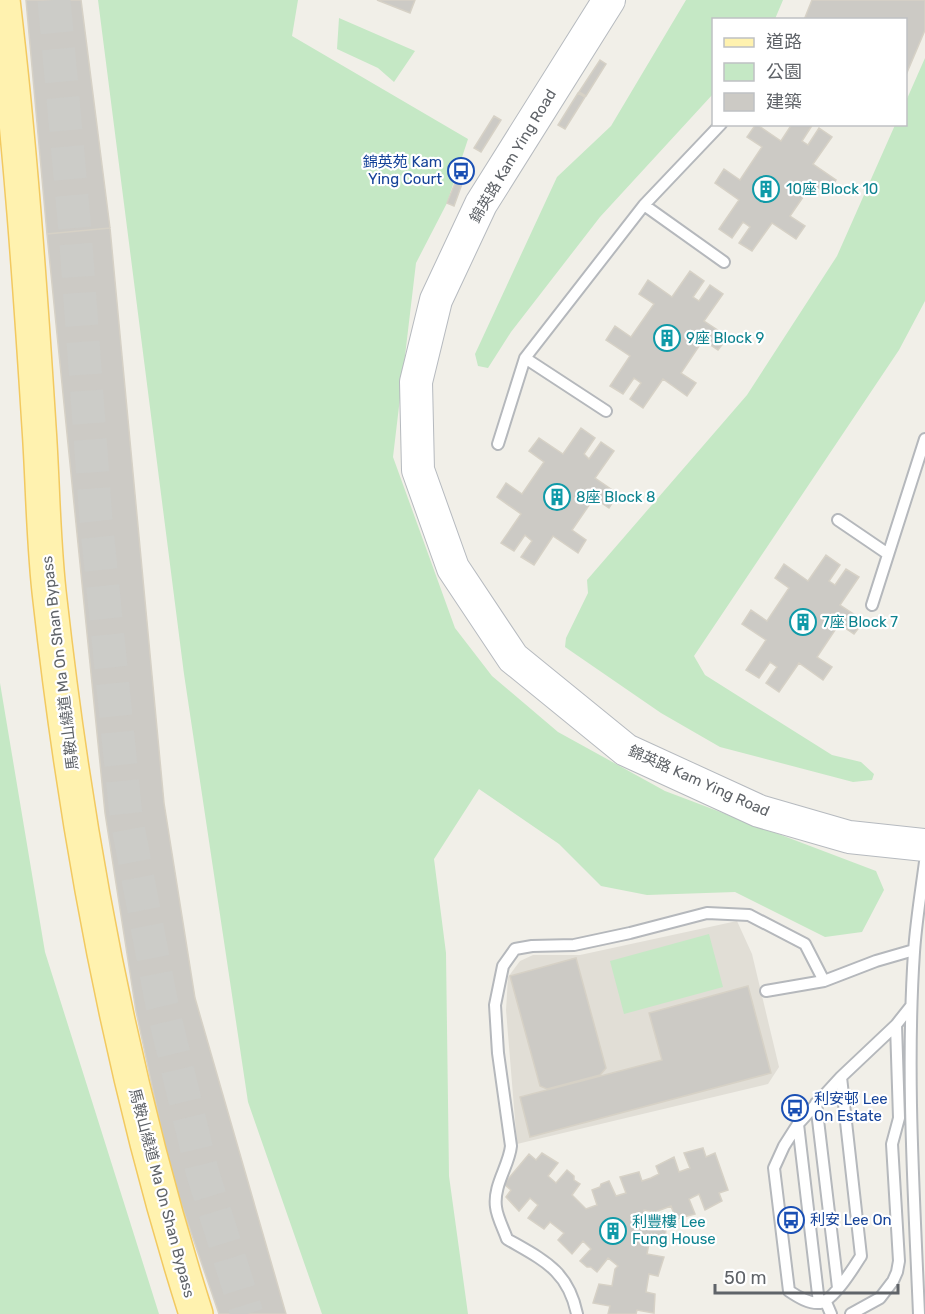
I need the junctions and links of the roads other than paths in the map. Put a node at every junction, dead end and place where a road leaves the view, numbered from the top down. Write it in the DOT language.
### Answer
graph roads {
  1 [pos="3,0"];
  2 [pos="609,0"];
  3 [pos="719,126"];
  4 [pos="644,205"];
  5 [pos="724,262"];
  6 [pos="525,358"];
  7 [pos="606,411"];
  8 [pos="925,439"];
  9 [pos="498,444"];
  10 [pos="838,520"];
  11 [pos="888,554"];
  12 [pos="872,605"];
  13 [pos="925,845"];
  14 [pos="925,862"];
  15 [pos="914,950"];
  16 [pos="824,981"];
  17 [pos="766,991"];
  18 [pos="911,1006"];
  19 [pos="896,1025"];
  20 [pos="841,1077"];
  21 [pos="816,1103"];
  22 [pos="798,1124"];
  23 [pos="838,1288"];
  24 [pos="822,1302"];
  25 [pos="196,1314"];
  26 [pos="577,1314"];
  27 [pos="831,1314"];
  28 [pos="851,1314"];
  29 [pos="919,1314"];
  1 -- 25 [label="main road, 馬鞍山繞道 Ma On Shan Bypass"];
  2 -- 13 [label="street, 錦英路 Kam Ying Road"];
  3 -- 4 [label="lane"];
  4 -- 5 [label="lane"];
  4 -- 6 [label="lane"];
  6 -- 7 [label="lane"];
  6 -- 9 [label="lane"];
  8 -- 11 [label="lane"];
  10 -- 11 [label="lane"];
  11 -- 12 [label="lane"];
  14 -- 15 [label="lane"];
  15 -- 16 [label="lane"];
  15 -- 18 [label="lane"];
  16 -- 17 [label="lane"];
  16 -- 26 [label="lane"];
  18 -- 19 [label="lane"];
  18 -- 29 [label="lane"];
  19 -- 20 [label="lane"];
  19 -- 28 [label="lane"];
  20 -- 21 [label="lane"];
  20 -- 23 [label="lane"];
  21 -- 22 [label="lane"];
  21 -- 23 [label="lane"];
  22 -- 24 [label="lane"];
  22 -- 24 [label="lane"];
  23 -- 24 [label="lane"];
  24 -- 27 [label="lane"];
}
